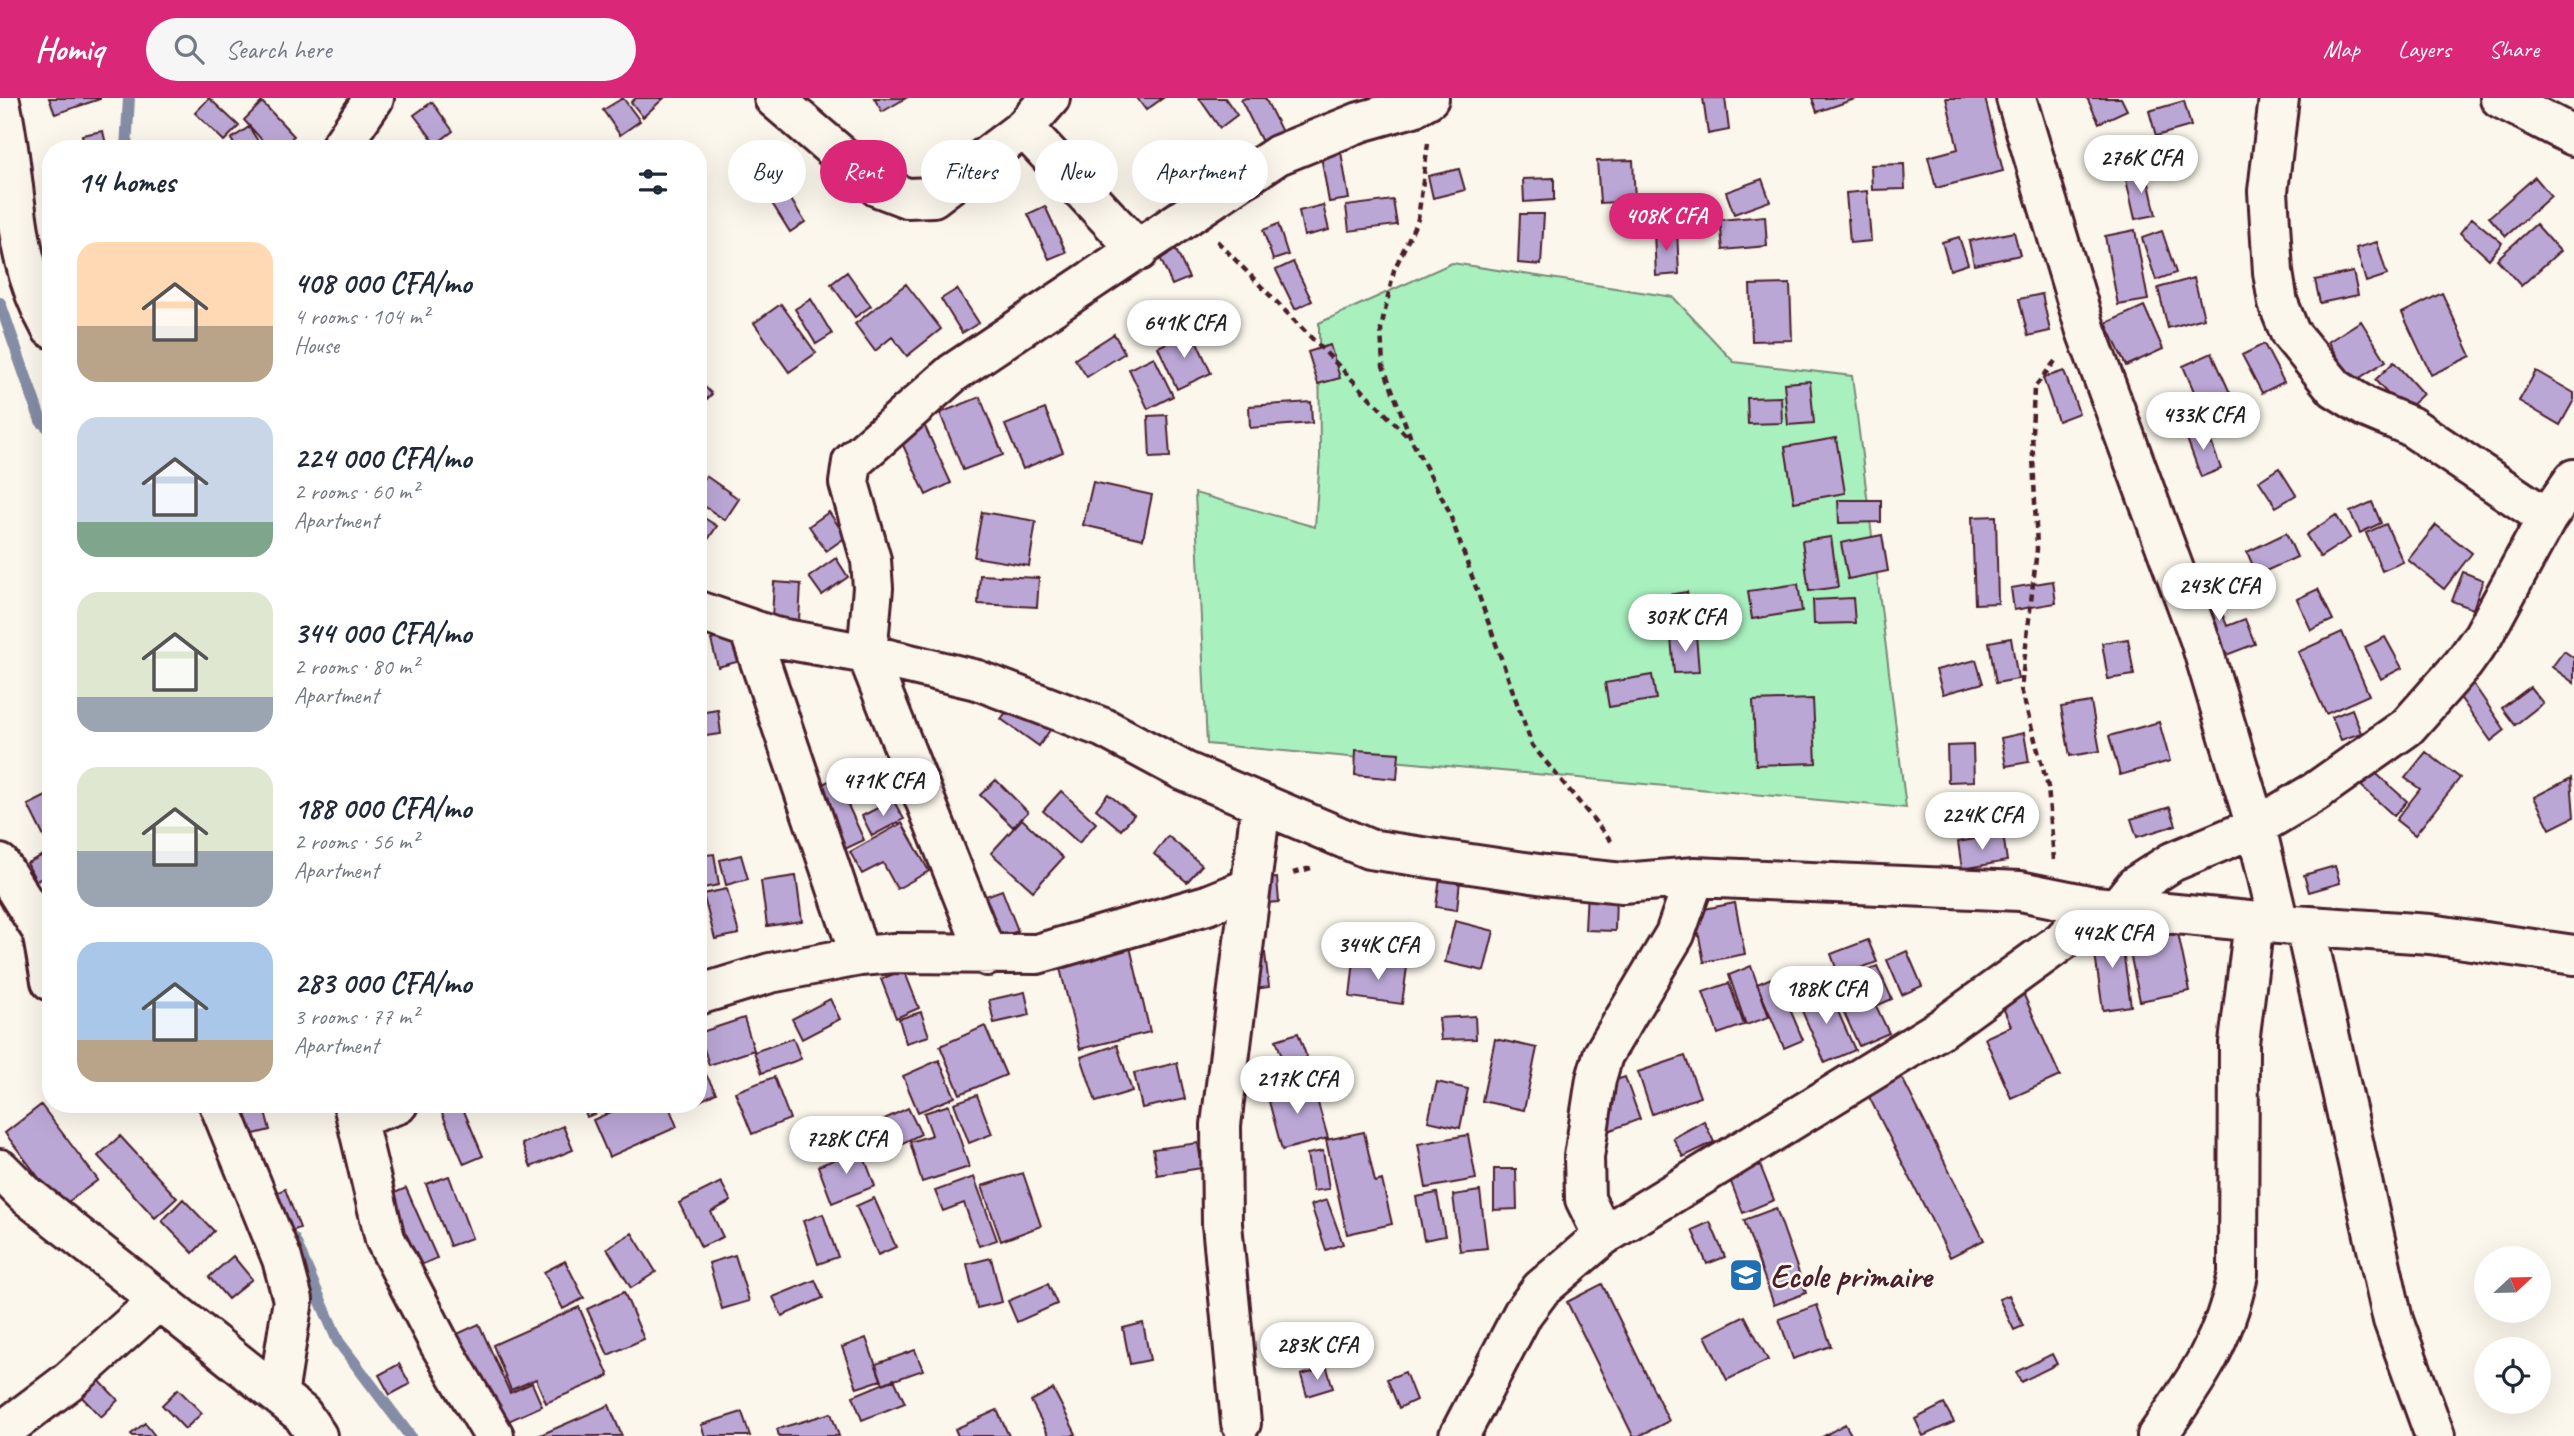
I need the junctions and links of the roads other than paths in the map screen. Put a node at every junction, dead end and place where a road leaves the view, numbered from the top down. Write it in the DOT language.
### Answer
graph roads {
  1 [pos="374,98"];
  2 [pos="774,98"];
  3 [pos="1050,98"];
  4 [pos="2016,98"];
  5 [pos="2279,98"];
  6 [pos="2500,98"];
  7 [pos="0,102"];
  8 [pos="1429,116"];
  9 [pos="1024,128"];
  10 [pos="2574,136"];
  11 [pos="345,140"];
  12 [pos="1139,251"];
  13 [pos="42,312"];
  14 [pos="2574,479"];
  15 [pos="2547,519"];
  16 [pos="707,614"];
  17 [pos="749,629"];
  18 [pos="867,654"];
  19 [pos="1261,805"];
  20 [pos="2256,827"];
  21 [pos="0,864"];
  22 [pos="1695,877"];
  23 [pos="1249,888"];
  24 [pos="2106,907"];
  25 [pos="2279,924"];
  26 [pos="42,931"];
  27 [pos="2574,955"];
  28 [pos="860,956"];
  29 [pos="987,956"];
  30 [pos="707,992"];
  31 [pos="223,1113"];
  32 [pos="355,1113"];
  33 [pos="0,1169"];
  34 [pos="1603,1236"];
  35 [pos="158,1301"];
  36 [pos="294,1420"];
  37 [pos="1234,1432"];
  38 [pos="0,1433"];
  39 [pos="494,1436"];
  40 [pos="1460,1436"];
  41 [pos="2157,1436"];
  42 [pos="2435,1436"];
  1 -- 11 [label="street"];
  2 -- 9 [label="street"];
  3 -- 9 [label="street"];
  4 -- 20 [label="street"];
  5 -- 15 [label="street"];
  6 -- 10 [label="street"];
  7 -- 13 [label="street"];
  8 -- 12 [label="street"];
  9 -- 12 [label="street"];
  12 -- 18 [label="street"];
  14 -- 15 [label="street"];
  15 -- 20 [label="street"];
  16 -- 17 [label="street"];
  17 -- 18 [label="street"];
  17 -- 28 [label="street"];
  18 -- 19 [label="street"];
  18 -- 29 [label="street"];
  19 -- 22 [label="street"];
  19 -- 23 [label="street"];
  20 -- 24 [label="street"];
  20 -- 25 [label="street"];
  21 -- 26 [label="street"];
  22 -- 24 [label="street"];
  22 -- 34 [label="street"];
  23 -- 29 [label="street"];
  23 -- 37 [label="street"];
  24 -- 25 [label="street"];
  24 -- 34 [label="street"];
  25 -- 27 [label="street"];
  25 -- 41 [label="street"];
  25 -- 42 [label="street"];
  28 -- 29 [label="street"];
  28 -- 30 [label="street"];
  31 -- 36 [label="street"];
  32 -- 39 [label="street"];
  33 -- 35 [label="street"];
  34 -- 40 [label="street"];
  35 -- 36 [label="street"];
  35 -- 38 [label="street"];
}
